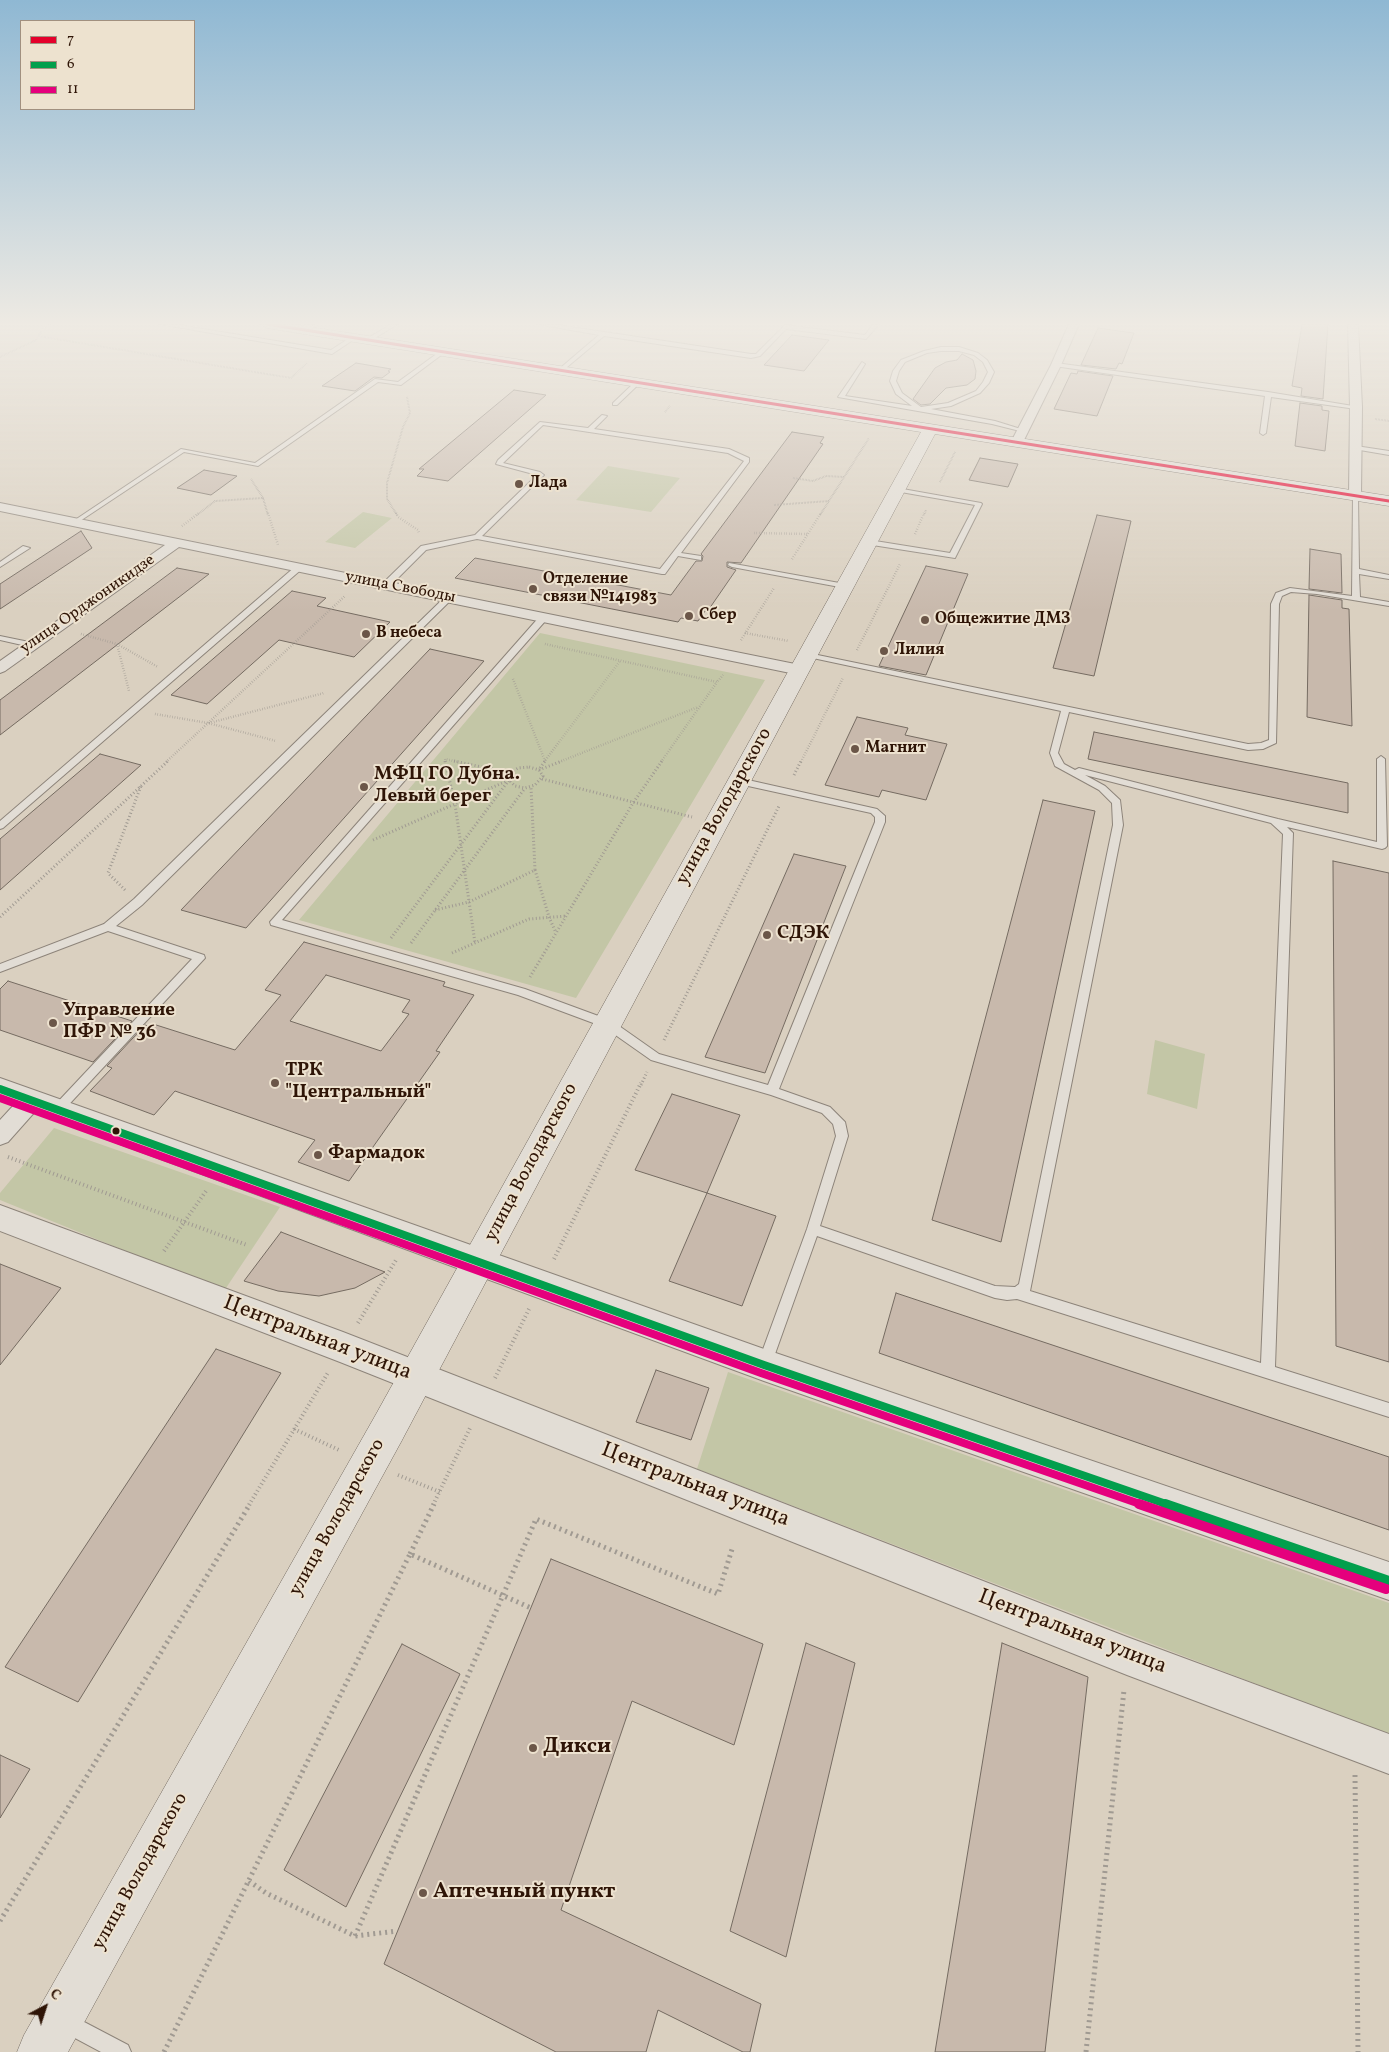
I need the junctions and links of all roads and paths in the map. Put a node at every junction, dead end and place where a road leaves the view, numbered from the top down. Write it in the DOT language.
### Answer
graph roads {
  1 [pos="925,419"];
  2 [pos="320,420"];
  3 [pos="406,420"];
  4 [pos="600,420"];
  5 [pos="880,420"];
  6 [pos="891,420"];
  7 [pos="927,420"];
  8 [pos="942,420"];
  9 [pos="1028,420"];
  10 [pos="1265,420"];
  11 [pos="1356,420"];
  12 [pos="590,430"];
  13 [pos="1264,432"];
  14 [pos="965,434"];
  15 [pos="1019,437"];
  16 [pos="1356,448"];
  17 [pos="1389,453"];
  18 [pos="256,465"];
  19 [pos="844,477"];
  20 [pos="793,478"];
  21 [pos="897,490"];
  22 [pos="933,496"];
  23 [pos="1355,496"];
  24 [pos="263,498"];
  25 [pos="829,501"];
  26 [pos="1389,501"];
  27 [pos="774,505"];
  28 [pos="0,507"];
  29 [pos="75,522"];
  30 [pos="754,533"];
  31 [pos="808,534"];
  32 [pos="478,537"];
  33 [pos="170,542"];
  34 [pos="869,542"];
  35 [pos="26,548"];
  36 [pos="424,548"];
  37 [pos="908,548"];
  38 [pos="676,554"];
  39 [pos="698,558"];
  40 [pos="0,565"];
  41 [pos="285,565"];
  42 [pos="732,565"];
  43 [pos="299,568"];
  44 [pos="1357,571"];
  45 [pos="782,575"];
  46 [pos="1389,577"];
  47 [pos="361,580"];
  48 [pos="386,585"];
  49 [pos="845,586"];
  50 [pos="449,598"];
  51 [pos="1356,599"];
  52 [pos="1389,604"];
  53 [pos="544,617"];
  54 [pos="55,627"];
  55 [pos="0,638"];
  56 [pos="524,640"];
  57 [pos="117,644"];
  58 [pos="31,645"];
  59 [pos="732,654"];
  60 [pos="506,660"];
  61 [pos="620,661"];
  62 [pos="804,662"];
  63 [pos="849,664"];
  64 [pos="0,668"];
  65 [pos="722,674"];
  66 [pos="174,676"];
  67 [pos="732,676"];
  68 [pos="717,682"];
  69 [pos="362,683"];
  70 [pos="700,706"];
  71 [pos="134,710"];
  72 [pos="1066,710"];
  73 [pos="208,724"];
  74 [pos="298,747"];
  75 [pos="1381,759"];
  76 [pos="545,761"];
  77 [pos="1060,766"];
  78 [pos="539,770"];
  79 [pos="510,773"];
  80 [pos="542,779"];
  81 [pos="509,780"];
  82 [pos="739,781"];
  83 [pos="141,786"];
  84 [pos="530,787"];
  85 [pos="525,788"];
  86 [pos="786,792"];
  87 [pos="633,803"];
  88 [pos="455,804"];
  89 [pos="716,822"];
  90 [pos="1274,822"];
  91 [pos="0,826"];
  92 [pos="461,845"];
  93 [pos="330,859"];
  94 [pos="465,870"];
  95 [pos="535,870"];
  96 [pos="138,902"];
  97 [pos="470,902"];
  98 [pos="435,910"];
  99 [pos="567,916"];
  100 [pos="0,917"];
  101 [pos="549,917"];
  102 [pos="108,927"];
  103 [pos="556,933"];
  104 [pos="475,943"];
  105 [pos="380,952"];
  106 [pos="451,953"];
  107 [pos="400,958"];
  108 [pos="0,968"];
  109 [pos="521,992"];
  110 [pos="608,1024"];
  111 [pos="655,1057"];
  112 [pos="0,1089"];
  113 [pos="772,1091"];
  114 [pos="45,1105"];
  115 [pos="0,1135"];
  116 [pos="0,1155"];
  117 [pos="222,1170"];
  118 [pos="0,1218"];
  119 [pos="184,1222"];
  120 [pos="813,1229"];
  121 [pos="409,1238"];
  122 [pos="247,1245"];
  123 [pos="479,1263"];
  124 [pos="147,1275"];
  125 [pos="541,1285"];
  126 [pos="1017,1293"];
  127 [pos="343,1348"];
  128 [pos="764,1365"];
  129 [pos="1268,1372"];
  130 [pos="416,1377"];
  131 [pos="1389,1410"];
  132 [pos="733,1546"];
  133 [pos="1389,1581"];
  134 [pos="502,1595"];
  135 [pos="531,1608"];
  136 [pos="1127,1656"];
  137 [pos="1355,1741"];
  138 [pos="1389,1754"];
  139 [pos="249,1881"];
  140 [pos="0,1920"];
  141 [pos="397,1931"];
  142 [pos="355,1936"];
  143 [pos="50,2035"];
  144 [pos="121,2052"];
  145 [pos="164,2052"];
  146 [pos="1086,2052"];
  147 [pos="1358,2052"];
  1 -- 21 [label="main road, улица Володарского"];
  2 -- 18 [label="lane"];
  3 -- 36 [label="path"];
  4 -- 12 [label="lane"];
  5 -- 6 [label="main road"];
  5 -- 19 [label="path"];
  7 -- 14 [label="main road"];
  8 -- 15 [label="lane"];
  9 -- 15 [label="street"];
  10 -- 13 [label="lane"];
  11 -- 16 [label="street"];
  12 -- 32 [label="lane"];
  12 -- 38 [label="lane"];
  14 -- 15 [label="main road"];
  14 -- 22 [label="path"];
  15 -- 23 [label="main road"];
  16 -- 17 [label="lane"];
  16 -- 23 [label="street"];
  18 -- 24 [label="path"];
  18 -- 29 [label="lane"];
  19 -- 20 [label="path"];
  19 -- 25 [label="path"];
  21 -- 22 [label="lane"];
  21 -- 34 [label="main road, улица Володарского"];
  22 -- 37 [label="path"];
  22 -- 37 [label="lane"];
  23 -- 26 [label="main road"];
  23 -- 44 [label="lane"];
  24 -- 33 [label="path"];
  24 -- 41 [label="path"];
  25 -- 27 [label="path"];
  25 -- 31 [label="path"];
  28 -- 29 [label="street, улица Свободы"];
  29 -- 33 [label="street, улица Свободы"];
  30 -- 31 [label="path"];
  31 -- 45 [label="path"];
  32 -- 36 [label="lane"];
  32 -- 38 [label="lane"];
  33 -- 41 [label="street, улица Свободы"];
  33 -- 54 [label="street, улица Орджоникидзе"];
  34 -- 37 [label="lane"];
  34 -- 49 [label="main road, улица Володарского"];
  35 -- 40 [label="lane"];
  36 -- 48 [label="lane"];
  37 -- 63 [label="path"];
  38 -- 39 [label="lane"];
  41 -- 43 [label="street, улица Свободы"];
  42 -- 45 [label="lane"];
  43 -- 47 [label="street, улица Свободы"];
  43 -- 66 [label="lane"];
  44 -- 46 [label="lane"];
  44 -- 51 [label="lane"];
  45 -- 49 [label="lane"];
  45 -- 59 [label="path"];
  47 -- 48 [label="street, улица Свободы"];
  47 -- 73 [label="path"];
  48 -- 50 [label="street, улица Свободы"];
  49 -- 62 [label="main road, улица Володарского"];
  50 -- 53 [label="street, улица Свободы"];
  50 -- 69 [label="lane"];
  51 -- 52 [label="lane"];
  51 -- 72 [label="lane"];
  53 -- 56 [label="lane"];
  53 -- 59 [label="street, улица Свободы"];
  54 -- 57 [label="path"];
  54 -- 58 [label="street, улица Орджоникидзе"];
  55 -- 58 [label="lane"];
  56 -- 60 [label="lane"];
  56 -- 61 [label="path"];
  57 -- 66 [label="path"];
  57 -- 71 [label="path"];
  58 -- 64 [label="street, улица Орджоникидзе"];
  59 -- 62 [label="street, улица Свободы"];
  59 -- 65 [label="path"];
  60 -- 76 [label="path"];
  60 -- 93 [label="lane"];
  61 -- 68 [label="path"];
  61 -- 76 [label="path"];
  62 -- 63 [label="lane"];
  62 -- 82 [label="main road, улица Володарского"];
  63 -- 72 [label="lane"];
  63 -- 86 [label="path"];
  65 -- 67 [label="path"];
  65 -- 68 [label="path"];
  66 -- 71 [label="lane"];
  68 -- 70 [label="path"];
  69 -- 73 [label="path"];
  69 -- 74 [label="lane"];
  70 -- 78 [label="path"];
  70 -- 87 [label="path"];
  71 -- 73 [label="path"];
  71 -- 91 [label="lane"];
  72 -- 77 [label="lane"];
  73 -- 74 [label="path"];
  73 -- 83 [label="path"];
  74 -- 96 [label="lane"];
  75 -- 90 [label="lane"];
  76 -- 78 [label="path"];
  77 -- 90 [label="lane"];
  77 -- 126 [label="lane"];
  78 -- 79 [label="path"];
  78 -- 80 [label="path"];
  79 -- 81 [label="path"];
  79 -- 88 [label="path"];
  80 -- 84 [label="path"];
  80 -- 87 [label="path"];
  81 -- 85 [label="path"];
  81 -- 88 [label="path"];
  81 -- 92 [label="path"];
  82 -- 86 [label="lane"];
  82 -- 89 [label="main road, улица Володарского"];
  83 -- 96 [label="path"];
  83 -- 100 [label="path"];
  84 -- 85 [label="path"];
  84 -- 95 [label="path"];
  85 -- 94 [label="path"];
  86 -- 111 [label="path"];
  86 -- 113 [label="lane"];
  87 -- 89 [label="path"];
  87 -- 99 [label="path"];
  88 -- 92 [label="path"];
  88 -- 93 [label="path"];
  89 -- 110 [label="main road, улица Володарского"];
  90 -- 129 [label="lane"];
  92 -- 94 [label="path"];
  92 -- 105 [label="path"];
  93 -- 105 [label="lane"];
  94 -- 97 [label="path"];
  94 -- 98 [label="path"];
  95 -- 97 [label="path"];
  95 -- 101 [label="path"];
  96 -- 102 [label="lane"];
  97 -- 98 [label="path"];
  97 -- 104 [label="path"];
  98 -- 107 [label="path"];
  99 -- 101 [label="path"];
  99 -- 103 [label="path"];
  101 -- 103 [label="path"];
  101 -- 104 [label="path"];
  102 -- 108 [label="lane"];
  102 -- 114 [label="lane"];
  103 -- 109 [label="path"];
  104 -- 106 [label="path"];
  105 -- 107 [label="lane"];
  107 -- 109 [label="lane"];
  109 -- 110 [label="lane"];
  110 -- 111 [label="lane"];
  110 -- 123 [label="main road, улица Володарского"];
  111 -- 113 [label="lane"];
  111 -- 125 [label="path"];
  112 -- 114 [label="street"];
  113 -- 120 [label="lane"];
  114 -- 115 [label="street"];
  114 -- 117 [label="street"];
  116 -- 119 [label="path"];
  117 -- 119 [label="path"];
  117 -- 121 [label="street"];
  118 -- 124 [label="street, Центральная улица"];
  119 -- 122 [label="path"];
  119 -- 124 [label="path"];
  120 -- 126 [label="lane"];
  120 -- 128 [label="lane"];
  121 -- 123 [label="street"];
  121 -- 127 [label="path"];
  123 -- 125 [label="street"];
  123 -- 130 [label="main road, улица Володарского"];
  124 -- 127 [label="street, Центральная улица"];
  125 -- 128 [label="street"];
  126 -- 129 [label="lane"];
  127 -- 130 [label="street, Центральная улица"];
  127 -- 140 [label="path"];
  128 -- 133 [label="street"];
  129 -- 131 [label="lane"];
  130 -- 136 [label="street, Центральная улица"];
  130 -- 143 [label="main road, улица Володарского"];
  132 -- 134 [label="path"];
  134 -- 135 [label="path"];
  134 -- 139 [label="path"];
  134 -- 142 [label="path"];
  136 -- 137 [label="street, Центральная улица"];
  136 -- 146 [label="path"];
  137 -- 138 [label="street, Центральная улица"];
  137 -- 147 [label="path"];
  139 -- 142 [label="path"];
  139 -- 145 [label="path"];
  141 -- 142 [label="path"];
  143 -- 144 [label="lane"];
}
